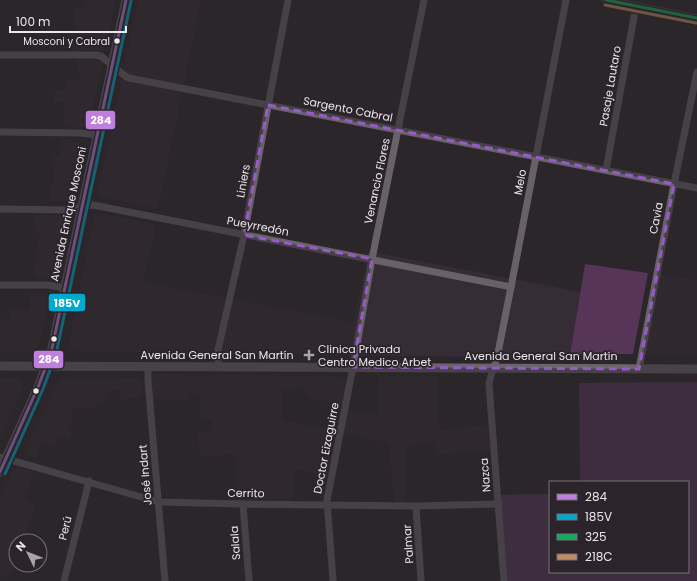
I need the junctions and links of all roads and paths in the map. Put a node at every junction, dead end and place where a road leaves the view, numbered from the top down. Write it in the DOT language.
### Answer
graph roads {
  1 [pos="126,0"];
  2 [pos="288,0"];
  3 [pos="424,0"];
  4 [pos="566,0"];
  5 [pos="606,0"];
  6 [pos="636,6"];
  7 [pos="697,18"];
  8 [pos="0,55"];
  9 [pos="112,65"];
  10 [pos="697,72"];
  11 [pos="268,105"];
  12 [pos="399,129"];
  13 [pos="0,132"];
  14 [pos="97,135"];
  15 [pos="536,157"];
  16 [pos="606,170"];
  17 [pos="674,184"];
  18 [pos="697,188"];
  19 [pos="82,207"];
  20 [pos="0,209"];
  21 [pos="244,235"];
  22 [pos="372,259"];
  23 [pos="0,285"];
  24 [pos="511,287"];
  25 [pos="65,288"];
  26 [pos="0,366"];
  27 [pos="47,366"];
  28 [pos="148,366"];
  29 [pos="218,366"];
  30 [pos="354,367"];
  31 [pos="493,368"];
  32 [pos="639,369"];
  33 [pos="697,369"];
  34 [pos="3,457"];
  35 [pos="0,472"];
  36 [pos="89,481"];
  37 [pos="159,502"];
  38 [pos="243,504"];
  39 [pos="499,504"];
  40 [pos="327,505"];
  41 [pos="416,506"];
  42 [pos="64,581"];
  43 [pos="165,581"];
  44 [pos="249,581"];
  45 [pos="333,581"];
  46 [pos="421,581"];
  47 [pos="504,581"];
  1 -- 9 [label="main road, Avenida Enrique Mosconi"];
  2 -- 11 [label="street, Liniers"];
  3 -- 12 [label="street, Venancio Flores"];
  4 -- 15 [label="street, Melo"];
  5 -- 6 [label="street"];
  6 -- 7 [label="street"];
  6 -- 16 [label="street, Pasaje Lautaro"];
  8 -- 9 [label="street, Sargento Cabral"];
  9 -- 11 [label="street, Sargento Cabral"];
  9 -- 14 [label="main road, Avenida Enrique Mosconi"];
  10 -- 17 [label="street, Cavia"];
  11 -- 12 [label="street, Sargento Cabral"];
  11 -- 21 [label="street, Liniers"];
  12 -- 15 [label="street, Sargento Cabral"];
  12 -- 22 [label="street, Venancio Flores"];
  13 -- 14 [label="street"];
  14 -- 19 [label="main road, Avenida Enrique Mosconi"];
  15 -- 16 [label="street, Sargento Cabral"];
  15 -- 24 [label="street, Melo"];
  16 -- 17 [label="street, Sargento Cabral"];
  17 -- 18 [label="street, Sargento Cabral"];
  17 -- 32 [label="street, Cavia"];
  19 -- 20 [label="street, Pueyrredón"];
  19 -- 21 [label="street, Pueyrredón"];
  19 -- 25 [label="main road, Avenida Enrique Mosconi"];
  21 -- 22 [label="street, Pueyrredón"];
  21 -- 29 [label="street, Liniers"];
  22 -- 24 [label="street, Pueyrredón"];
  22 -- 30 [label="street, Venancio Flores"];
  23 -- 25 [label="street"];
  24 -- 31 [label="street, Melo"];
  25 -- 27 [label="main road, Avenida Enrique Mosconi"];
  26 -- 27 [label="main road, Avenida General San Martín"];
  27 -- 28 [label="main road, Avenida General San Martín"];
  27 -- 34 [label="main road, Avenida Enrique Mosconi"];
  28 -- 29 [label="main road, Avenida General San Martín"];
  28 -- 37 [label="street, José Indart"];
  29 -- 30 [label="main road, Avenida General San Martín"];
  30 -- 31 [label="main road, Avenida General San Martín"];
  30 -- 40 [label="street, Doctor Eizaguirre"];
  31 -- 32 [label="main road, Avenida General San Martín"];
  31 -- 39 [label="street, Nazca"];
  32 -- 33 [label="main road, Avenida General San Martín"];
  34 -- 35 [label="main road, Avenida Enrique Mosconi"];
  34 -- 36 [label="street, Cerrito"];
  36 -- 37 [label="street, Cerrito"];
  36 -- 42 [label="street, Perú"];
  37 -- 38 [label="street, Cerrito"];
  37 -- 43 [label="street, José Indart"];
  38 -- 40 [label="street, Cerrito"];
  38 -- 44 [label="street, Salala"];
  39 -- 41 [label="street, Cerrito"];
  39 -- 47 [label="street, Nazca"];
  40 -- 41 [label="street, Cerrito"];
  40 -- 45 [label="street, Doctor Eizaguirre"];
  41 -- 46 [label="street, Palmar"];
}
